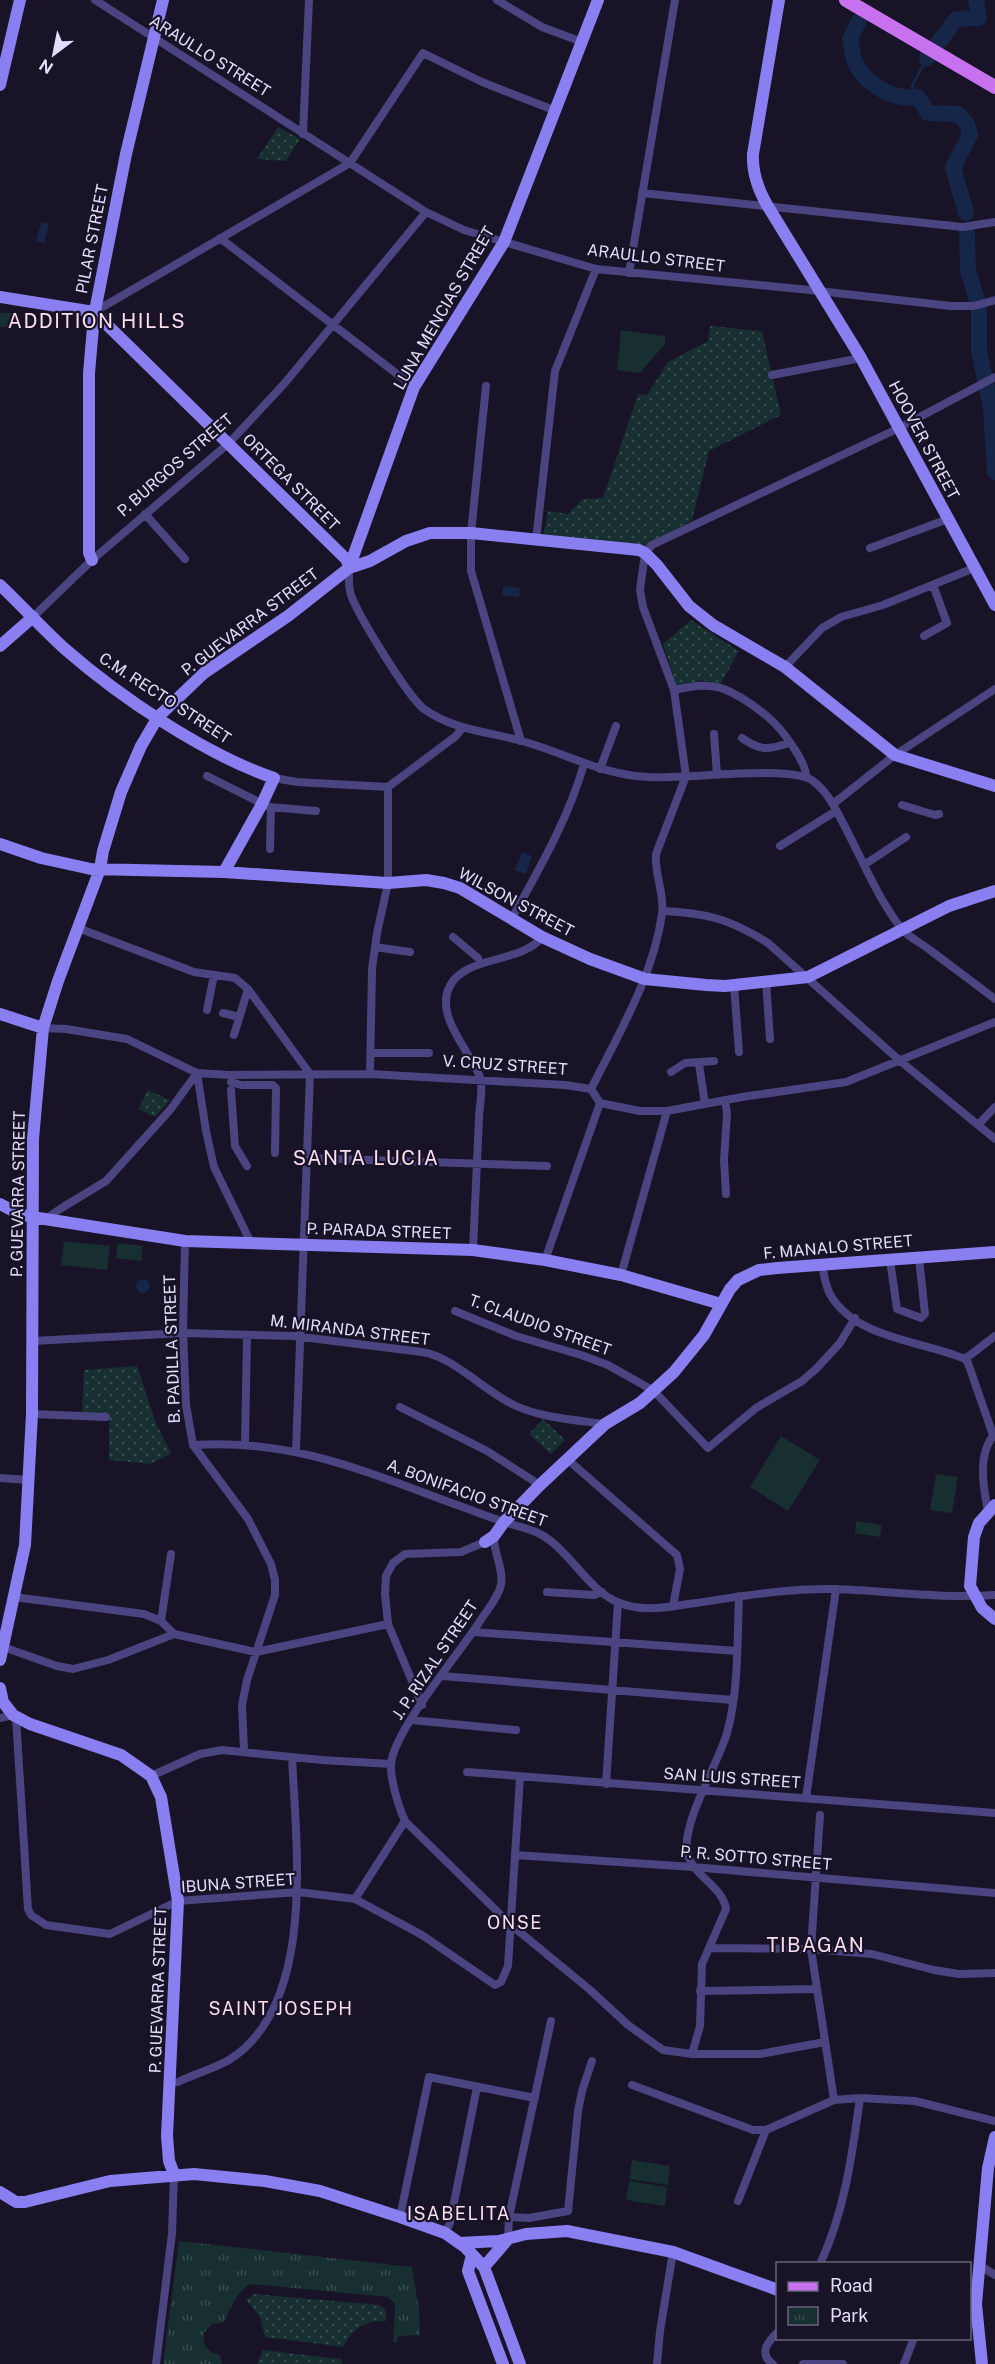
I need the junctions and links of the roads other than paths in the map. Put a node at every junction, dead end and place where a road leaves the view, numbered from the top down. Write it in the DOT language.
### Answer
graph roads {
  1 [pos="20,0"];
  2 [pos="94,0"];
  3 [pos="163,0"];
  4 [pos="309,0"];
  5 [pos="497,0"];
  6 [pos="598,0"];
  7 [pos="675,0"];
  8 [pos="779,0"];
  9 [pos="846,0"];
  10 [pos="154,39"];
  11 [pos="580,42"];
  12 [pos="0,85"];
  13 [pos="995,87"];
  14 [pos="556,111"];
  15 [pos="303,134"];
  16 [pos="350,163"];
  17 [pos="642,193"];
  18 [pos="767,205"];
  19 [pos="426,212"];
  20 [pos="995,222"];
  21 [pos="220,238"];
  22 [pos="504,243"];
  23 [pos="596,269"];
  24 [pos="629,273"];
  25 [pos="821,291"];
  26 [pos="0,297"];
  27 [pos="995,300"];
  28 [pos="94,312"];
  29 [pos="331,325"];
  30 [pos="861,358"];
  31 [pos="772,375"];
  32 [pos="994,378"];
  33 [pos="486,386"];
  34 [pos="414,387"];
  35 [pos="898,428"];
  36 [pos="229,443"];
  37 [pos="145,514"];
  38 [pos="948,519"];
  39 [pos="471,533"];
  40 [pos="536,540"];
  41 [pos="870,548"];
  42 [pos="645,553"];
  43 [pos="185,559"];
  44 [pos="92,560"];
  45 [pos="349,568"];
  46 [pos="974,568"];
  47 [pos="0,585"];
  48 [pos="933,585"];
  49 [pos="995,605"];
  50 [pos="33,616"];
  51 [pos="924,636"];
  52 [pos="0,646"];
  53 [pos="785,667"];
  54 [pos="995,689"];
  55 [pos="674,690"];
  56 [pos="158,717"];
  57 [pos="616,726"];
  58 [pos="462,728"];
  59 [pos="714,734"];
  60 [pos="742,738"];
  61 [pos="521,741"];
  62 [pos="789,743"];
  63 [pos="895,755"];
  64 [pos="584,764"];
  65 [pos="600,769"];
  66 [pos="717,775"];
  67 [pos="207,776"];
  68 [pos="686,776"];
  69 [pos="806,777"];
  70 [pos="274,778"];
  71 [pos="995,786"];
  72 [pos="388,787"];
  73 [pos="902,805"];
  74 [pos="267,806"];
  75 [pos="835,808"];
  76 [pos="316,811"];
  77 [pos="939,814"];
  78 [pos="906,837"];
  79 [pos="0,844"];
  80 [pos="780,846"];
  81 [pos="270,849"];
  82 [pos="864,865"];
  83 [pos="100,869"];
  84 [pos="224,872"];
  85 [pos="388,883"];
  86 [pos="995,891"];
  87 [pos="663,911"];
  88 [pos="511,920"];
  89 [pos="78,928"];
  90 [pos="902,929"];
  91 [pos="453,937"];
  92 [pos="542,938"];
  93 [pos="375,947"];
  94 [pos="410,952"];
  95 [pos="478,958"];
  96 [pos="214,975"];
  97 [pos="808,977"];
  98 [pos="645,979"];
  99 [pos="766,981"];
  100 [pos="734,985"];
  101 [pos="248,989"];
  102 [pos="995,999"];
  103 [pos="207,1010"];
  104 [pos="223,1013"];
  105 [pos="0,1014"];
  106 [pos="239,1017"];
  107 [pos="995,1022"];
  108 [pos="44,1028"];
  109 [pos="234,1035"];
  110 [pos="770,1039"];
  111 [pos="739,1052"];
  112 [pos="371,1053"];
  113 [pos="429,1053"];
  114 [pos="899,1060"];
  115 [pos="714,1061"];
  116 [pos="699,1064"];
  117 [pos="671,1072"];
  118 [pos="197,1073"];
  119 [pos="310,1074"];
  120 [pos="370,1074"];
  121 [pos="481,1079"];
  122 [pos="591,1089"];
  123 [pos="723,1100"];
  124 [pos="600,1104"];
  125 [pos="705,1104"];
  126 [pos="995,1107"];
  127 [pos="667,1111"];
  128 [pos="979,1124"];
  129 [pos="995,1139"];
  130 [pos="275,1153"];
  131 [pos="306,1158"];
  132 [pos="477,1165"];
  133 [pos="247,1166"];
  134 [pos="547,1166"];
  135 [pos="726,1194"];
  136 [pos="0,1204"];
  137 [pos="32,1217"];
  138 [pos="49,1220"];
  139 [pos="185,1241"];
  140 [pos="252,1243"];
  141 [pos="303,1245"];
  142 [pos="473,1250"];
  143 [pos="995,1252"];
  144 [pos="919,1257"];
  145 [pos="545,1260"];
  146 [pos="890,1260"];
  147 [pos="822,1264"];
  148 [pos="621,1275"];
  149 [pos="721,1304"];
  150 [pos="455,1311"];
  151 [pos="855,1318"];
  152 [pos="183,1333"];
  153 [pos="247,1335"];
  154 [pos="299,1336"];
  155 [pos="995,1336"];
  156 [pos="32,1341"];
  157 [pos="965,1359"];
  158 [pos="654,1391"];
  159 [pos="400,1407"];
  160 [pos="32,1414"];
  161 [pos="106,1417"];
  162 [pos="605,1424"];
  163 [pos="994,1434"];
  164 [pos="245,1444"];
  165 [pos="193,1445"];
  166 [pos="296,1451"];
  167 [pos="567,1459"];
  168 [pos="0,1478"];
  169 [pos="28,1480"];
  170 [pos="540,1485"];
  171 [pos="992,1508"];
  172 [pos="504,1522"];
  173 [pos="489,1539"];
  174 [pos="171,1554"];
  175 [pos="836,1589"];
  176 [pos="547,1592"];
  177 [pos="602,1592"];
  178 [pos="995,1595"];
  179 [pos="739,1596"];
  180 [pos="975,1596"];
  181 [pos="14,1597"];
  182 [pos="618,1603"];
  183 [pos="673,1606"];
  184 [pos="995,1619"];
  185 [pos="161,1621"];
  186 [pos="388,1624"];
  187 [pos="473,1632"];
  188 [pos="174,1634"];
  189 [pos="615,1644"];
  190 [pos="1,1646"];
  191 [pos="737,1651"];
  192 [pos="256,1652"];
  193 [pos="0,1660"];
  194 [pos="442,1676"];
  195 [pos="0,1688"];
  196 [pos="612,1690"];
  197 [pos="733,1700"];
  198 [pos="422,1705"];
  199 [pos="15,1716"];
  200 [pos="0,1718"];
  201 [pos="411,1720"];
  202 [pos="516,1730"];
  203 [pos="244,1750"];
  204 [pos="292,1757"];
  205 [pos="391,1764"];
  206 [pos="467,1772"];
  207 [pos="151,1776"];
  208 [pos="520,1777"];
  209 [pos="606,1784"];
  210 [pos="703,1792"];
  211 [pos="806,1798"];
  212 [pos="995,1813"];
  213 [pos="820,1815"];
  214 [pos="405,1821"];
  215 [pos="515,1855"];
  216 [pos="693,1867"];
  217 [pos="815,1878"];
  218 [pos="298,1892"];
  219 [pos="995,1893"];
  220 [pos="355,1899"];
  221 [pos="178,1901"];
  222 [pos="510,1924"];
  223 [pos="709,1948"];
  224 [pos="811,1949"];
  225 [pos="995,1973"];
  226 [pos="815,1989"];
  227 [pos="700,1991"];
  228 [pos="551,2021"];
  229 [pos="825,2042"];
  230 [pos="692,2054"];
  231 [pos="592,2061"];
  232 [pos="170,2083"];
  233 [pos="632,2085"];
  234 [pos="477,2087"];
  235 [pos="535,2098"];
  236 [pos="860,2098"];
  237 [pos="834,2100"];
  238 [pos="995,2121"];
  239 [pos="765,2130"];
  240 [pos="995,2137"];
  241 [pos="991,2170"];
  242 [pos="174,2174"];
  243 [pos="0,2192"];
  244 [pos="738,2201"];
  245 [pos="400,2217"];
  246 [pos="509,2217"];
  247 [pos="445,2233"];
  248 [pos="508,2239"];
  249 [pos="459,2242"];
  250 [pos="673,2252"];
  251 [pos="472,2255"];
  252 [pos="821,2262"];
  253 [pos="974,2265"];
  254 [pos="484,2267"];
  255 [pos="995,2275"];
  256 [pos="776,2290"];
  257 [pos="776,2333"];
  258 [pos="913,2340"];
  259 [pos="981,2363"];
  260 [pos="156,2364"];
  261 [pos="503,2364"];
  262 [pos="520,2364"];
  263 [pos="657,2364"];
  264 [pos="773,2364"];
  265 [pos="803,2364"];
  266 [pos="843,2364"];
  267 [pos="904,2364"];
  1 -- 12 [label="main road"];
  2 -- 10 [label="street, ARAULLO STREET"];
  3 -- 10 [label="main road, PILAR STREET"];
  4 -- 15 [label="street"];
  5 -- 11 [label="street"];
  6 -- 11 [label="main road, LUNA MENCIAS STREET"];
  7 -- 17 [label="street"];
  8 -- 18 [label="main road, HOOVER STREET"];
  9 -- 13 [label="main road"];
  10 -- 15 [label="street, ARAULLO STREET"];
  10 -- 28 [label="main road, PILAR STREET"];
  11 -- 14 [label="main road, LUNA MENCIAS STREET"];
  14 -- 16 [label="street"];
  14 -- 22 [label="main road, LUNA MENCIAS STREET"];
  15 -- 16 [label="street, ARAULLO STREET"];
  16 -- 19 [label="street, ARAULLO STREET"];
  16 -- 21 [label="street"];
  17 -- 18 [label="street"];
  17 -- 24 [label="street"];
  18 -- 20 [label="street"];
  18 -- 25 [label="main road, HOOVER STREET"];
  19 -- 22 [label="street, ARAULLO STREET"];
  19 -- 29 [label="street, P. BURGOS STREET"];
  21 -- 28 [label="street"];
  21 -- 29 [label="street"];
  22 -- 23 [label="street, ARAULLO STREET"];
  22 -- 34 [label="main road, LUNA MENCIAS STREET"];
  23 -- 24 [label="street, ARAULLO STREET"];
  23 -- 40 [label="street"];
  24 -- 25 [label="street, ARAULLO STREET"];
  25 -- 27 [label="street, ARAULLO STREET"];
  25 -- 30 [label="main road, HOOVER STREET"];
  26 -- 28 [label="main road"];
  28 -- 36 [label="main road, ORTEGA STREET"];
  28 -- 44 [label="main road, PILAR STREET"];
  29 -- 34 [label="street"];
  29 -- 36 [label="street, P. BURGOS STREET"];
  30 -- 31 [label="street"];
  30 -- 35 [label="main road, HOOVER STREET"];
  32 -- 35 [label="street"];
  33 -- 39 [label="street"];
  34 -- 45 [label="main road, LUNA MENCIAS STREET"];
  35 -- 38 [label="main road, HOOVER STREET"];
  35 -- 42 [label="street"];
  36 -- 37 [label="street, P. BURGOS STREET"];
  36 -- 45 [label="main road, ORTEGA STREET"];
  37 -- 43 [label="street"];
  37 -- 44 [label="street, P. BURGOS STREET"];
  38 -- 41 [label="street"];
  38 -- 46 [label="main road, HOOVER STREET"];
  39 -- 40 [label="main road, P. GUEVARRA STREET"];
  39 -- 45 [label="main road, P. GUEVARRA STREET"];
  39 -- 61 [label="street"];
  40 -- 42 [label="main road, P. GUEVARRA STREET"];
  42 -- 53 [label="main road"];
  42 -- 55 [label="street"];
  44 -- 50 [label="street, P. BURGOS STREET"];
  45 -- 56 [label="main road, P. GUEVARRA STREET"];
  45 -- 58 [label="street"];
  46 -- 48 [label="street"];
  46 -- 49 [label="main road, HOOVER STREET"];
  47 -- 50 [label="main road, C.M. RECTO STREET"];
  48 -- 51 [label="street"];
  48 -- 53 [label="street"];
  50 -- 52 [label="main road, P. BURGOS STREET"];
  50 -- 56 [label="main road, C.M. RECTO STREET"];
  53 -- 63 [label="main road"];
  54 -- 63 [label="street"];
  55 -- 62 [label="street"];
  55 -- 68 [label="street"];
  56 -- 70 [label="main road, C.M. RECTO STREET"];
  56 -- 83 [label="main road, P. GUEVARRA STREET"];
  57 -- 65 [label="street"];
  58 -- 61 [label="street"];
  58 -- 72 [label="street"];
  59 -- 66 [label="street"];
  60 -- 62 [label="street"];
  61 -- 64 [label="street"];
  62 -- 69 [label="street"];
  63 -- 71 [label="main road"];
  63 -- 75 [label="street"];
  64 -- 65 [label="street"];
  64 -- 88 [label="street"];
  65 -- 68 [label="street"];
  66 -- 68 [label="street"];
  66 -- 69 [label="street"];
  67 -- 74 [label="street"];
  68 -- 87 [label="street"];
  69 -- 75 [label="street"];
  70 -- 72 [label="street, C.M. RECTO STREET"];
  70 -- 74 [label="main road"];
  72 -- 85 [label="street"];
  73 -- 77 [label="street"];
  74 -- 76 [label="street"];
  74 -- 81 [label="street"];
  74 -- 84 [label="main road"];
  75 -- 80 [label="street"];
  75 -- 82 [label="street"];
  78 -- 82 [label="street"];
  79 -- 83 [label="main road, WILSON STREET"];
  82 -- 90 [label="street"];
  83 -- 84 [label="main road, WILSON STREET"];
  83 -- 89 [label="main road, P. GUEVARRA STREET"];
  84 -- 85 [label="main road, WILSON STREET"];
  85 -- 88 [label="main road, WILSON STREET"];
  85 -- 93 [label="street"];
  86 -- 90 [label="main road, WILSON STREET"];
  87 -- 97 [label="street"];
  87 -- 98 [label="street"];
  88 -- 92 [label="main road, WILSON STREET"];
  89 -- 96 [label="street"];
  89 -- 108 [label="main road, P. GUEVARRA STREET"];
  90 -- 97 [label="main road, WILSON STREET"];
  90 -- 102 [label="street"];
  91 -- 95 [label="street"];
  92 -- 98 [label="main road, WILSON STREET"];
  92 -- 121 [label="street"];
  93 -- 94 [label="street"];
  93 -- 112 [label="street"];
  96 -- 101 [label="street"];
  96 -- 103 [label="street"];
  97 -- 99 [label="main road, WILSON STREET"];
  97 -- 114 [label="street"];
  98 -- 100 [label="main road, WILSON STREET"];
  98 -- 122 [label="street"];
  99 -- 100 [label="main road, WILSON STREET"];
  99 -- 110 [label="street"];
  100 -- 111 [label="street"];
  101 -- 106 [label="street"];
  101 -- 119 [label="street"];
  104 -- 106 [label="street"];
  105 -- 108 [label="main road, V. CRUZ STREET"];
  106 -- 109 [label="street"];
  107 -- 114 [label="street"];
  108 -- 118 [label="street, V. CRUZ STREET"];
  108 -- 137 [label="main road, P. GUEVARRA STREET"];
  112 -- 113 [label="street"];
  112 -- 120 [label="street"];
  114 -- 123 [label="street"];
  114 -- 128 [label="street"];
  115 -- 116 [label="street"];
  116 -- 117 [label="street"];
  116 -- 125 [label="street"];
  118 -- 119 [label="street, V. CRUZ STREET"];
  118 -- 138 [label="street"];
  118 -- 140 [label="street"];
  119 -- 120 [label="street, V. CRUZ STREET"];
  119 -- 131 [label="street"];
  120 -- 121 [label="street, V. CRUZ STREET"];
  121 -- 122 [label="street, V. CRUZ STREET"];
  121 -- 132 [label="street"];
  122 -- 124 [label="street"];
  123 -- 125 [label="street"];
  123 -- 135 [label="street"];
  124 -- 127 [label="street"];
  124 -- 145 [label="street"];
  125 -- 127 [label="street"];
  126 -- 128 [label="street"];
  127 -- 148 [label="street"];
  128 -- 129 [label="street"];
  130 -- 133 [label="street"];
  131 -- 132 [label="street"];
  131 -- 141 [label="street"];
  132 -- 134 [label="street"];
  132 -- 142 [label="street"];
  136 -- 137 [label="main road, P. PARADA STREET"];
  137 -- 138 [label="main road, P. PARADA STREET"];
  137 -- 156 [label="main road, P. GUEVARRA STREET"];
  138 -- 139 [label="main road, P. PARADA STREET"];
  139 -- 140 [label="main road, P. PARADA STREET"];
  139 -- 152 [label="street, B. PADILLA STREET"];
  140 -- 141 [label="main road, P. PARADA STREET"];
  141 -- 142 [label="main road, P. PARADA STREET"];
  141 -- 154 [label="street"];
  142 -- 145 [label="main road, P. PARADA STREET"];
  143 -- 144 [label="main road, F. MANALO STREET"];
  144 -- 146 [label="main road, F. MANALO STREET"];
  144 -- 146 [label="street"];
  145 -- 148 [label="main road, P. PARADA STREET"];
  146 -- 147 [label="main road, F. MANALO STREET"];
  147 -- 149 [label="main road, F. MANALO STREET"];
  147 -- 151 [label="street"];
  148 -- 149 [label="main road, P. PARADA STREET"];
  149 -- 158 [label="main road, F. MANALO STREET"];
  150 -- 158 [label="street, T. CLAUDIO STREET"];
  151 -- 157 [label="street"];
  151 -- 158 [label="street, T. CLAUDIO STREET"];
  152 -- 153 [label="street, M. MIRANDA STREET"];
  152 -- 156 [label="street, M. MIRANDA STREET"];
  152 -- 165 [label="street, B. PADILLA STREET"];
  153 -- 154 [label="street, M. MIRANDA STREET"];
  153 -- 164 [label="street"];
  154 -- 162 [label="street, M. MIRANDA STREET"];
  154 -- 166 [label="street"];
  155 -- 157 [label="street"];
  156 -- 160 [label="main road, P. GUEVARRA STREET"];
  157 -- 163 [label="street"];
  158 -- 162 [label="main road, F. MANALO STREET"];
  159 -- 170 [label="street"];
  160 -- 161 [label="street"];
  160 -- 169 [label="main road, P. GUEVARRA STREET"];
  162 -- 167 [label="main road, F. MANALO STREET"];
  163 -- 171 [label="street"];
  164 -- 165 [label="street, A. BONIFACIO STREET"];
  164 -- 166 [label="street, A. BONIFACIO STREET"];
  165 -- 192 [label="street, B. PADILLA STREET"];
  166 -- 172 [label="street, A. BONIFACIO STREET"];
  167 -- 170 [label="main road, F. MANALO STREET"];
  167 -- 183 [label="street"];
  168 -- 169 [label="street"];
  169 -- 181 [label="main road, P. GUEVARRA STREET"];
  170 -- 172 [label="main road, F. MANALO STREET"];
  171 -- 180 [label="main road"];
  172 -- 173 [label="main road, F. MANALO STREET"];
  172 -- 177 [label="street, A. BONIFACIO STREET"];
  173 -- 186 [label="street"];
  173 -- 187 [label="street, J. P. RIZAL STREET"];
  174 -- 185 [label="street"];
  175 -- 179 [label="street, A. BONIFACIO STREET"];
  175 -- 180 [label="street, A. BONIFACIO STREET"];
  175 -- 211 [label="street"];
  176 -- 177 [label="street"];
  177 -- 182 [label="street, A. BONIFACIO STREET"];
  178 -- 180 [label="street, A. BONIFACIO STREET"];
  179 -- 183 [label="street, A. BONIFACIO STREET"];
  179 -- 191 [label="street"];
  180 -- 184 [label="main road"];
  181 -- 185 [label="street"];
  181 -- 190 [label="main road, P. GUEVARRA STREET"];
  182 -- 183 [label="street, A. BONIFACIO STREET"];
  182 -- 189 [label="street"];
  185 -- 188 [label="street"];
  186 -- 192 [label="street"];
  186 -- 198 [label="street"];
  187 -- 189 [label="street"];
  187 -- 194 [label="street, J. P. RIZAL STREET"];
  188 -- 190 [label="street"];
  188 -- 192 [label="street"];
  189 -- 191 [label="street"];
  189 -- 196 [label="street"];
  190 -- 193 [label="main road, P. GUEVARRA STREET"];
  191 -- 197 [label="street"];
  192 -- 203 [label="street, B. PADILLA STREET"];
  194 -- 196 [label="street"];
  194 -- 198 [label="street, J. P. RIZAL STREET"];
  195 -- 199 [label="main road"];
  196 -- 197 [label="street"];
  196 -- 209 [label="street"];
  197 -- 210 [label="street"];
  198 -- 201 [label="street, J. P. RIZAL STREET"];
  199 -- 200 [label="street"];
  199 -- 207 [label="main road"];
  199 -- 221 [label="street, IBUNA STREET"];
  201 -- 202 [label="street"];
  201 -- 205 [label="street, J. P. RIZAL STREET"];
  203 -- 204 [label="street"];
  203 -- 207 [label="street"];
  204 -- 205 [label="street"];
  204 -- 218 [label="street"];
  205 -- 214 [label="street"];
  206 -- 208 [label="street, SAN LUIS STREET"];
  207 -- 221 [label="main road, P. GUEVARRA STREET"];
  208 -- 209 [label="street, SAN LUIS STREET"];
  208 -- 215 [label="street"];
  209 -- 210 [label="street, SAN LUIS STREET"];
  210 -- 211 [label="street, SAN LUIS STREET"];
  210 -- 216 [label="street"];
  211 -- 212 [label="street, SAN LUIS STREET"];
  213 -- 217 [label="street"];
  214 -- 220 [label="street"];
  214 -- 222 [label="street"];
  215 -- 216 [label="street, P. R. SOTTO STREET"];
  215 -- 222 [label="street"];
  216 -- 217 [label="street, P. R. SOTTO STREET"];
  216 -- 223 [label="street"];
  217 -- 219 [label="street, P. R. SOTTO STREET"];
  217 -- 224 [label="street"];
  218 -- 220 [label="street, IBUNA STREET"];
  218 -- 221 [label="street, IBUNA STREET"];
  218 -- 232 [label="street"];
  220 -- 222 [label="street, IBUNA STREET"];
  221 -- 232 [label="main road, P. GUEVARRA STREET"];
  222 -- 230 [label="street"];
  223 -- 224 [label="street"];
  223 -- 227 [label="street"];
  224 -- 225 [label="street"];
  224 -- 226 [label="street"];
  226 -- 227 [label="street"];
  226 -- 229 [label="street"];
  227 -- 230 [label="street"];
  228 -- 235 [label="street"];
  229 -- 230 [label="street"];
  229 -- 237 [label="street"];
  231 -- 246 [label="street"];
  232 -- 242 [label="main road, P. GUEVARRA STREET"];
  233 -- 239 [label="street"];
  234 -- 235 [label="street"];
  234 -- 245 [label="street"];
  234 -- 247 [label="street"];
  235 -- 246 [label="street"];
  236 -- 237 [label="street"];
  236 -- 238 [label="street"];
  236 -- 252 [label="street"];
  237 -- 239 [label="street"];
  239 -- 244 [label="street"];
  240 -- 241 [label="main road"];
  241 -- 253 [label="main road"];
  242 -- 243 [label="main road"];
  242 -- 245 [label="main road"];
  242 -- 260 [label="street"];
  245 -- 247 [label="main road"];
  246 -- 248 [label="street"];
  247 -- 249 [label="main road"];
  248 -- 249 [label="main road"];
  248 -- 250 [label="main road"];
  248 -- 254 [label="main road"];
  249 -- 251 [label="main road"];
  250 -- 256 [label="main road"];
  250 -- 263 [label="street"];
  251 -- 254 [label="main road"];
  251 -- 261 [label="main road"];
  253 -- 255 [label="street"];
  253 -- 259 [label="main road"];
  254 -- 262 [label="main road"];
  257 -- 264 [label="street"];
  258 -- 267 [label="street"];
  265 -- 266 [label="street"];
}
